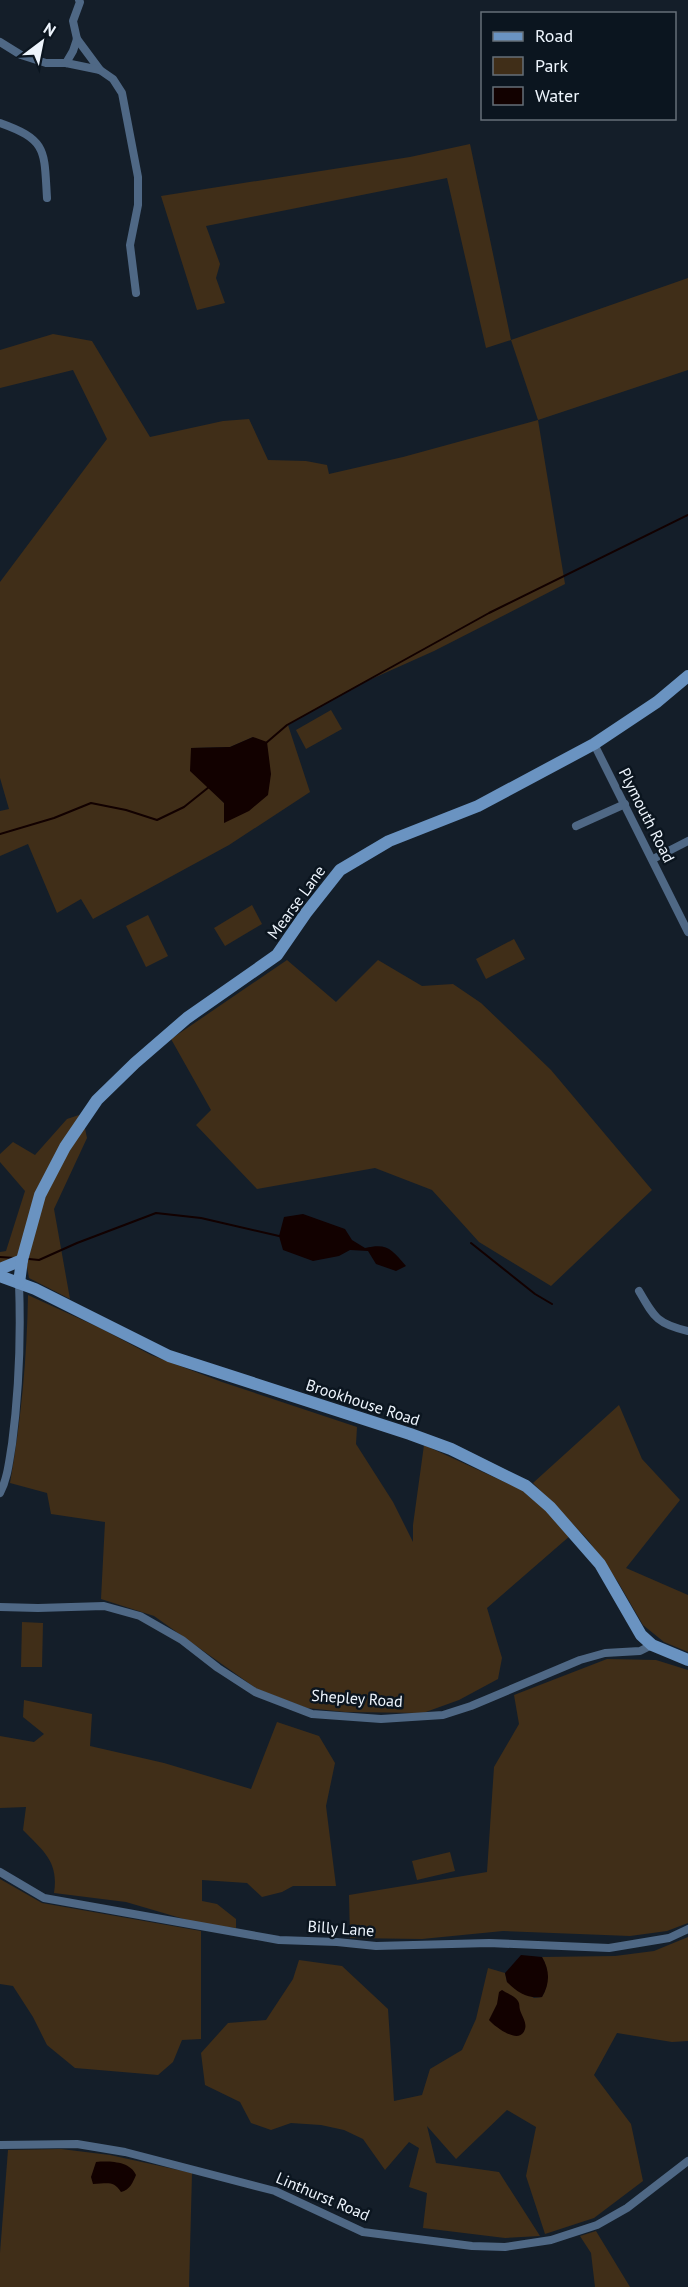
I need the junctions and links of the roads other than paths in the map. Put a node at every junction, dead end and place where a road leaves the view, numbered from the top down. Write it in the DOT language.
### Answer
graph roads {
  1 [pos="79,0"];
  2 [pos="76,39"];
  3 [pos="0,42"];
  4 [pos="66,63"];
  5 [pos="100,70"];
  6 [pos="0,123"];
  7 [pos="47,198"];
  8 [pos="136,293"];
  9 [pos="688,676"];
  10 [pos="594,744"];
  11 [pos="625,804"];
  12 [pos="576,826"];
  13 [pos="688,841"];
  14 [pos="652,859"];
  15 [pos="688,932"];
  16 [pos="22,1260"];
  17 [pos="0,1269"];
  18 [pos="0,1276"];
  19 [pos="19,1283"];
  20 [pos="639,1291"];
  21 [pos="688,1331"];
  22 [pos="0,1493"];
  23 [pos="0,1607"];
  24 [pos="652,1645"];
  25 [pos="688,1660"];
  26 [pos="0,1872"];
  27 [pos="688,1929"];
  28 [pos="0,2145"];
  29 [pos="688,2161"];
  1 -- 2 [label="street"];
  2 -- 4 [label="street"];
  2 -- 5 [label="street"];
  3 -- 4 [label="street"];
  4 -- 5 [label="street"];
  5 -- 8 [label="street"];
  6 -- 7 [label="street"];
  9 -- 10 [label="street, Mearse Lane"];
  10 -- 11 [label="street, Plymouth Road"];
  10 -- 16 [label="street, Mearse Lane"];
  11 -- 12 [label="street"];
  11 -- 14 [label="street, Plymouth Road"];
  13 -- 14 [label="street"];
  14 -- 15 [label="street, Plymouth Road"];
  16 -- 17 [label="street"];
  16 -- 19 [label="street, Mearse Lane"];
  18 -- 19 [label="street, Brookhouse Road"];
  19 -- 22 [label="street"];
  19 -- 24 [label="street, Brookhouse Road"];
  20 -- 21 [label="street"];
  23 -- 24 [label="street, Shepley Road"];
  24 -- 25 [label="street"];
  26 -- 27 [label="street, Billy Lane"];
  28 -- 29 [label="street, Linthurst Road"];
}
